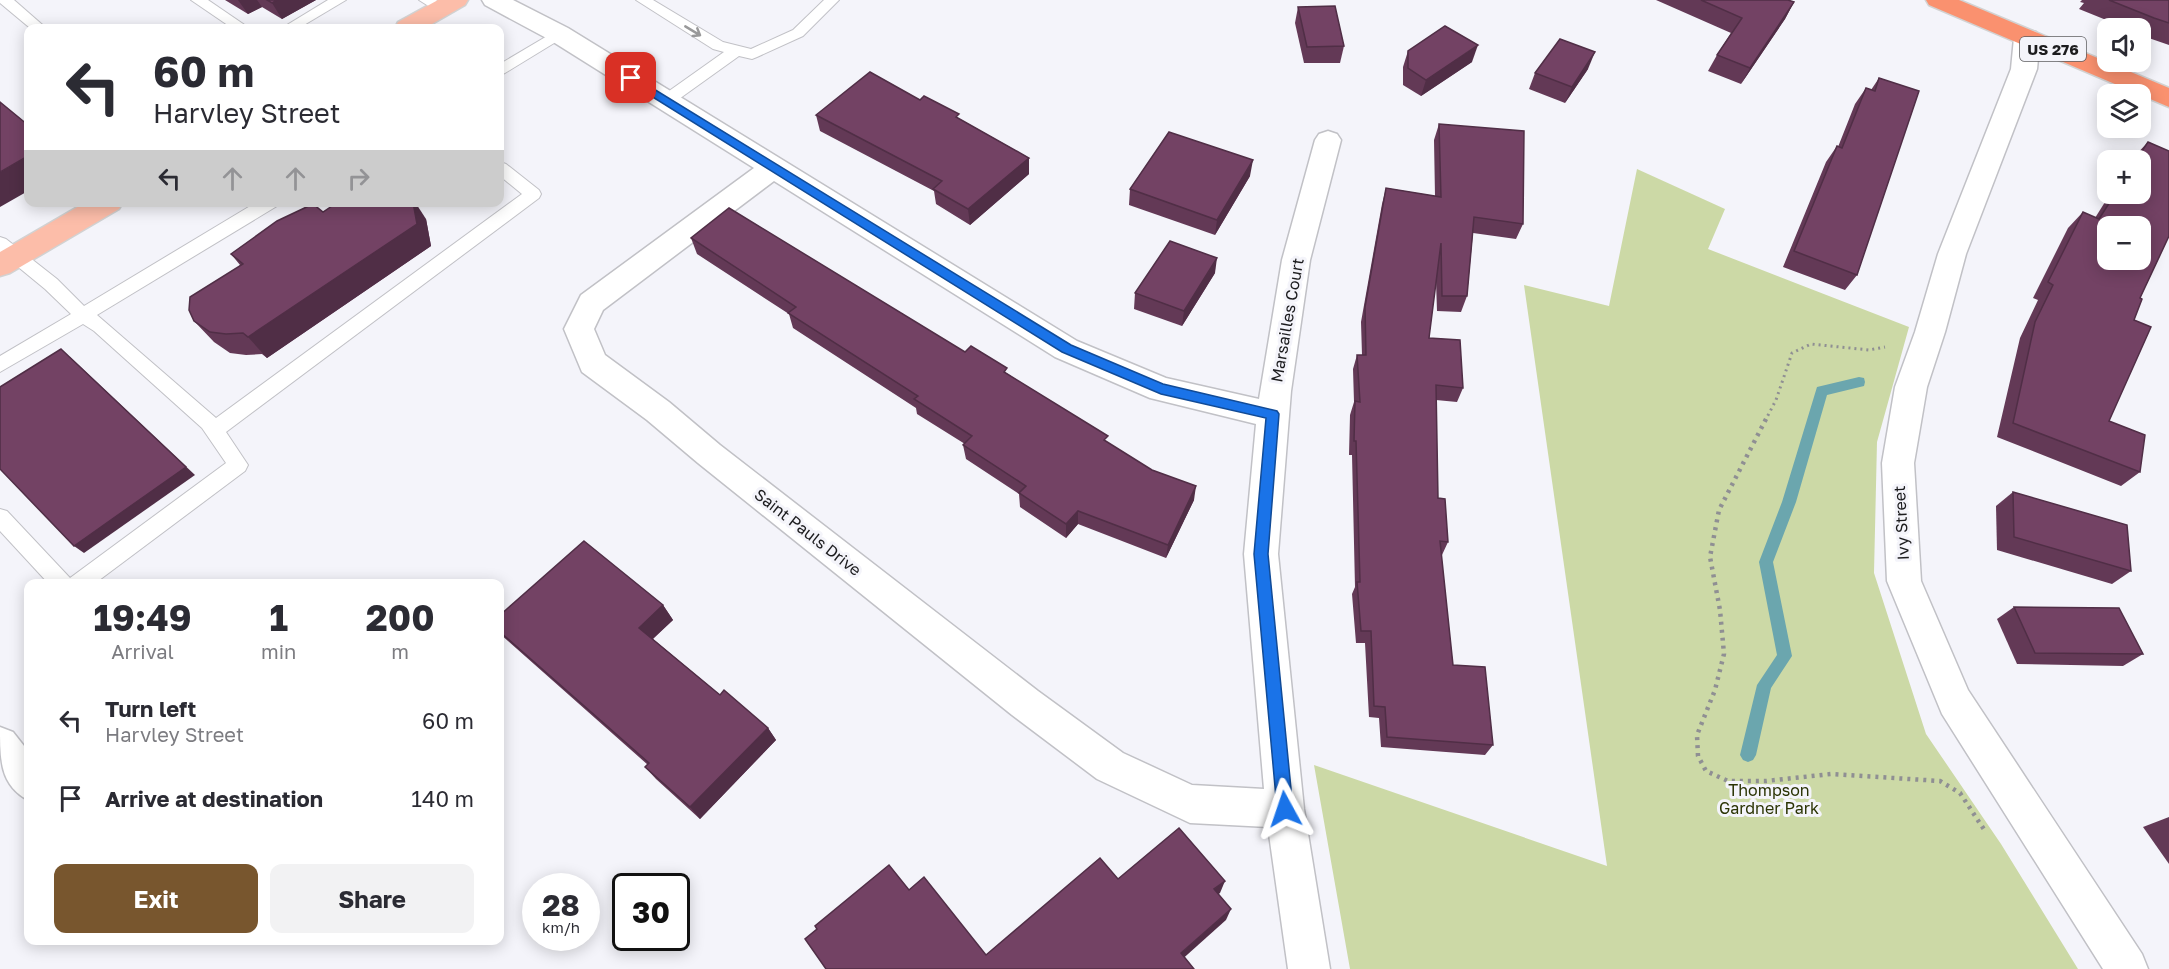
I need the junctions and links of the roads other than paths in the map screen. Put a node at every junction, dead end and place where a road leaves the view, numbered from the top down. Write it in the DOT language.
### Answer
graph roads {
  1 [pos="5,0"];
  2 [pos="198,0"];
  3 [pos="339,0"];
  4 [pos="494,0"];
  5 [pos="643,0"];
  6 [pos="832,0"];
  7 [pos="1938,0"];
  8 [pos="441,3"];
  9 [pos="34,24"];
  10 [pos="236,24"];
  11 [pos="296,24"];
  12 [pos="412,24"];
  13 [pos="559,34"];
  14 [pos="2027,38"];
  15 [pos="737,50"];
  16 [pos="504,68"];
  17 [pos="2169,98"];
  18 [pos="667,100"];
  19 [pos="1328,140"];
  20 [pos="774,167"];
  21 [pos="504,171"];
  22 [pos="99,207"];
  23 [pos="263,207"];
  24 [pos="5,255"];
  25 [pos="83,315"];
  26 [pos="0,365"];
  27 [pos="1273,414"];
  28 [pos="214,430"];
  29 [pos="0,517"];
  30 [pos="58,579"];
  31 [pos="85,579"];
  32 [pos="0,745"];
  33 [pos="24,776"];
  34 [pos="1285,809"];
  35 [pos="1310,969"];
  36 [pos="2127,969"];
  1 -- 9 [label="lane"];
  2 -- 10 [label="lane"];
  3 -- 11 [label="lane"];
  4 -- 13 [label="street"];
  5 -- 15 [label="lane, one-way"];
  6 -- 15 [label="lane"];
  7 -- 14 [label="highway, US 276"];
  8 -- 12 [label="main road"];
  13 -- 16 [label="lane"];
  13 -- 18 [label="street"];
  14 -- 17 [label="highway, US 276"];
  14 -- 36 [label="street, Ivy Street"];
  15 -- 18 [label="lane"];
  18 -- 20 [label="street"];
  19 -- 27 [label="street, Marsailles Court"];
  20 -- 27 [label="street"];
  20 -- 34 [label="street, Saint Pauls Drive"];
  21 -- 28 [label="lane"];
  22 -- 24 [label="main road"];
  23 -- 25 [label="lane"];
  24 -- 25 [label="lane"];
  25 -- 26 [label="lane"];
  25 -- 28 [label="lane"];
  27 -- 34 [label="street, Marsailles Court"];
  28 -- 31 [label="lane"];
  29 -- 30 [label="lane"];
  32 -- 33 [label="street"];
  34 -- 35 [label="street, Marsailles Court"];
}
